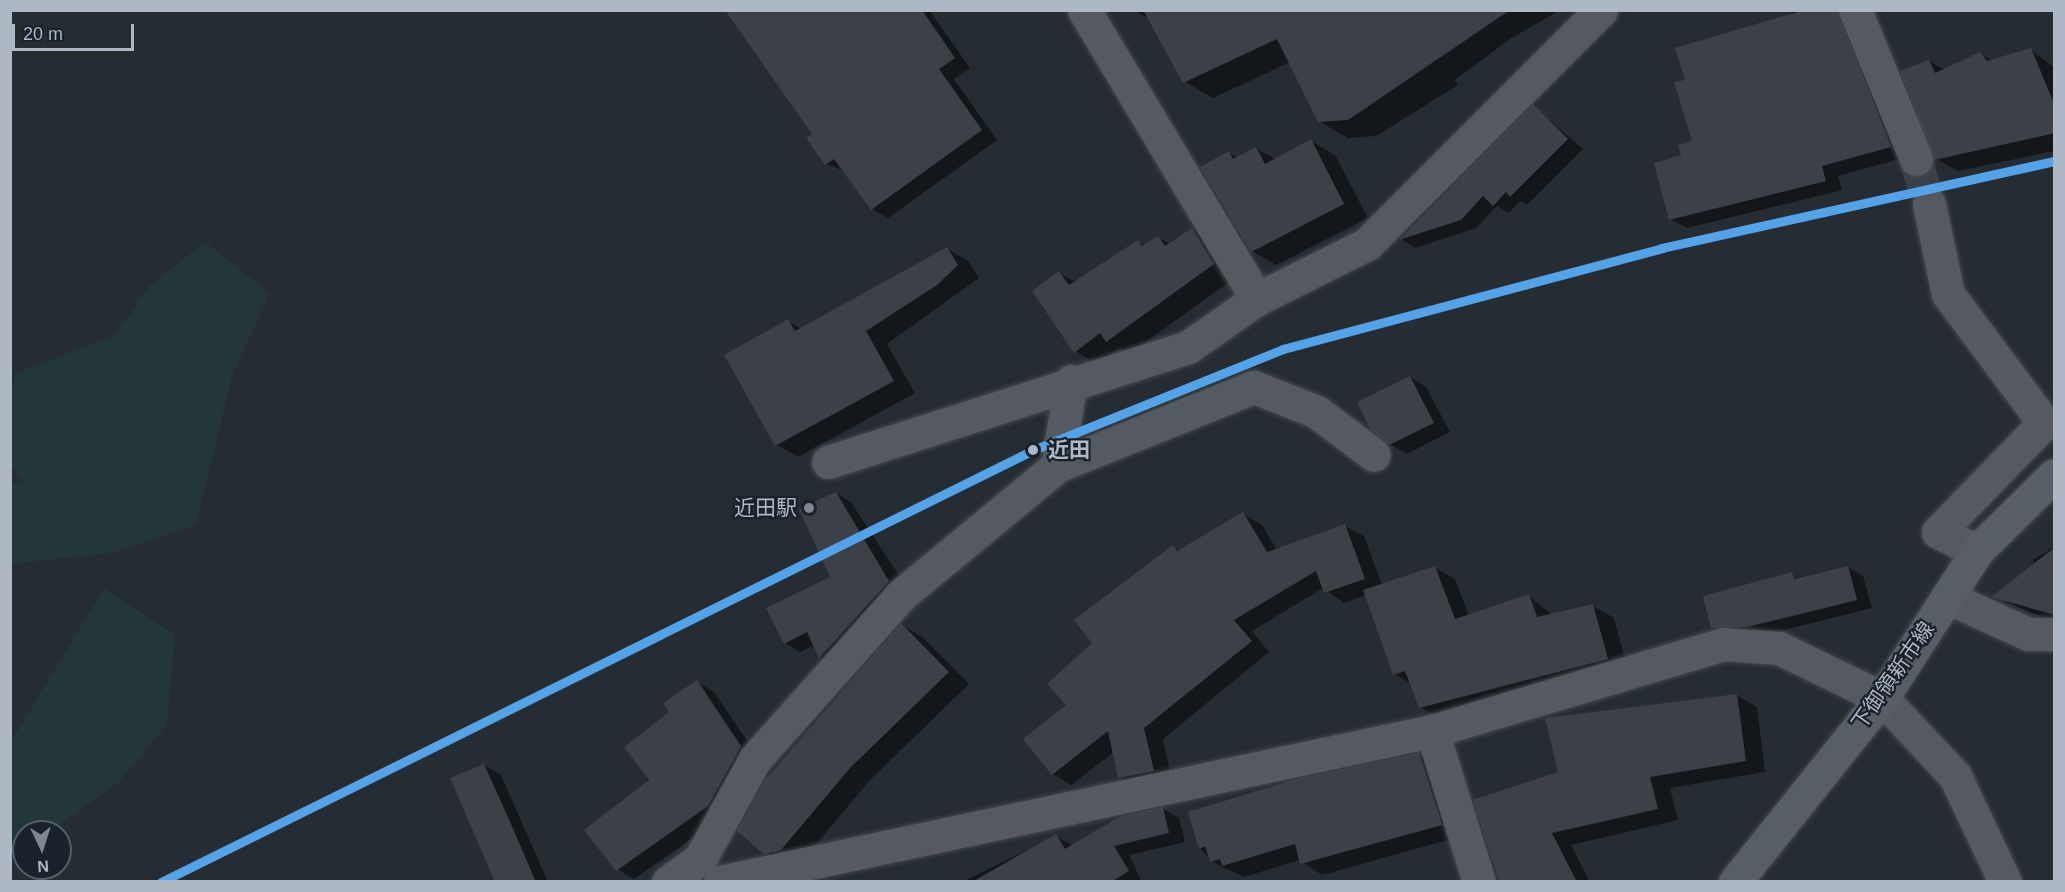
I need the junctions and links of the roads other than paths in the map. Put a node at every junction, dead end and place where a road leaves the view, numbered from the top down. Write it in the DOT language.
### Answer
graph roads {
  1 [pos="1084,10"];
  2 [pos="1601,10"];
  3 [pos="1855,10"];
  4 [pos="1916,159"];
  5 [pos="1929,204"];
  6 [pos="1257,299"];
  7 [pos="1071,381"];
  8 [pos="1374,455"];
  9 [pos="828,462"];
  10 [pos="1057,466"];
  11 [pos="2055,476"];
  12 [pos="1977,551"];
  13 [pos="1947,597"];
  14 [pos="2055,634"];
  15 [pos="1882,698"];
  16 [pos="1432,731"];
  17 [pos="668,882"];
  18 [pos="720,882"];
  19 [pos="1479,882"];
  20 [pos="1735,882"];
  21 [pos="2005,882"];
  1 -- 6 [label="street"];
  2 -- 6 [label="street"];
  3 -- 4 [label="street"];
  5 -- 12 [label="street"];
  6 -- 7 [label="street"];
  7 -- 9 [label="street"];
  7 -- 10 [label="street"];
  8 -- 10 [label="street"];
  10 -- 17 [label="street"];
  11 -- 12 [label="main road, 下御領新市線"];
  12 -- 13 [label="main road, 下御領新市線"];
  13 -- 14 [label="street"];
  13 -- 15 [label="main road, 下御領新市線"];
  15 -- 16 [label="street"];
  15 -- 20 [label="main road, 下御領新市線"];
  15 -- 21 [label="street"];
  16 -- 18 [label="street"];
  16 -- 19 [label="street"];
}
